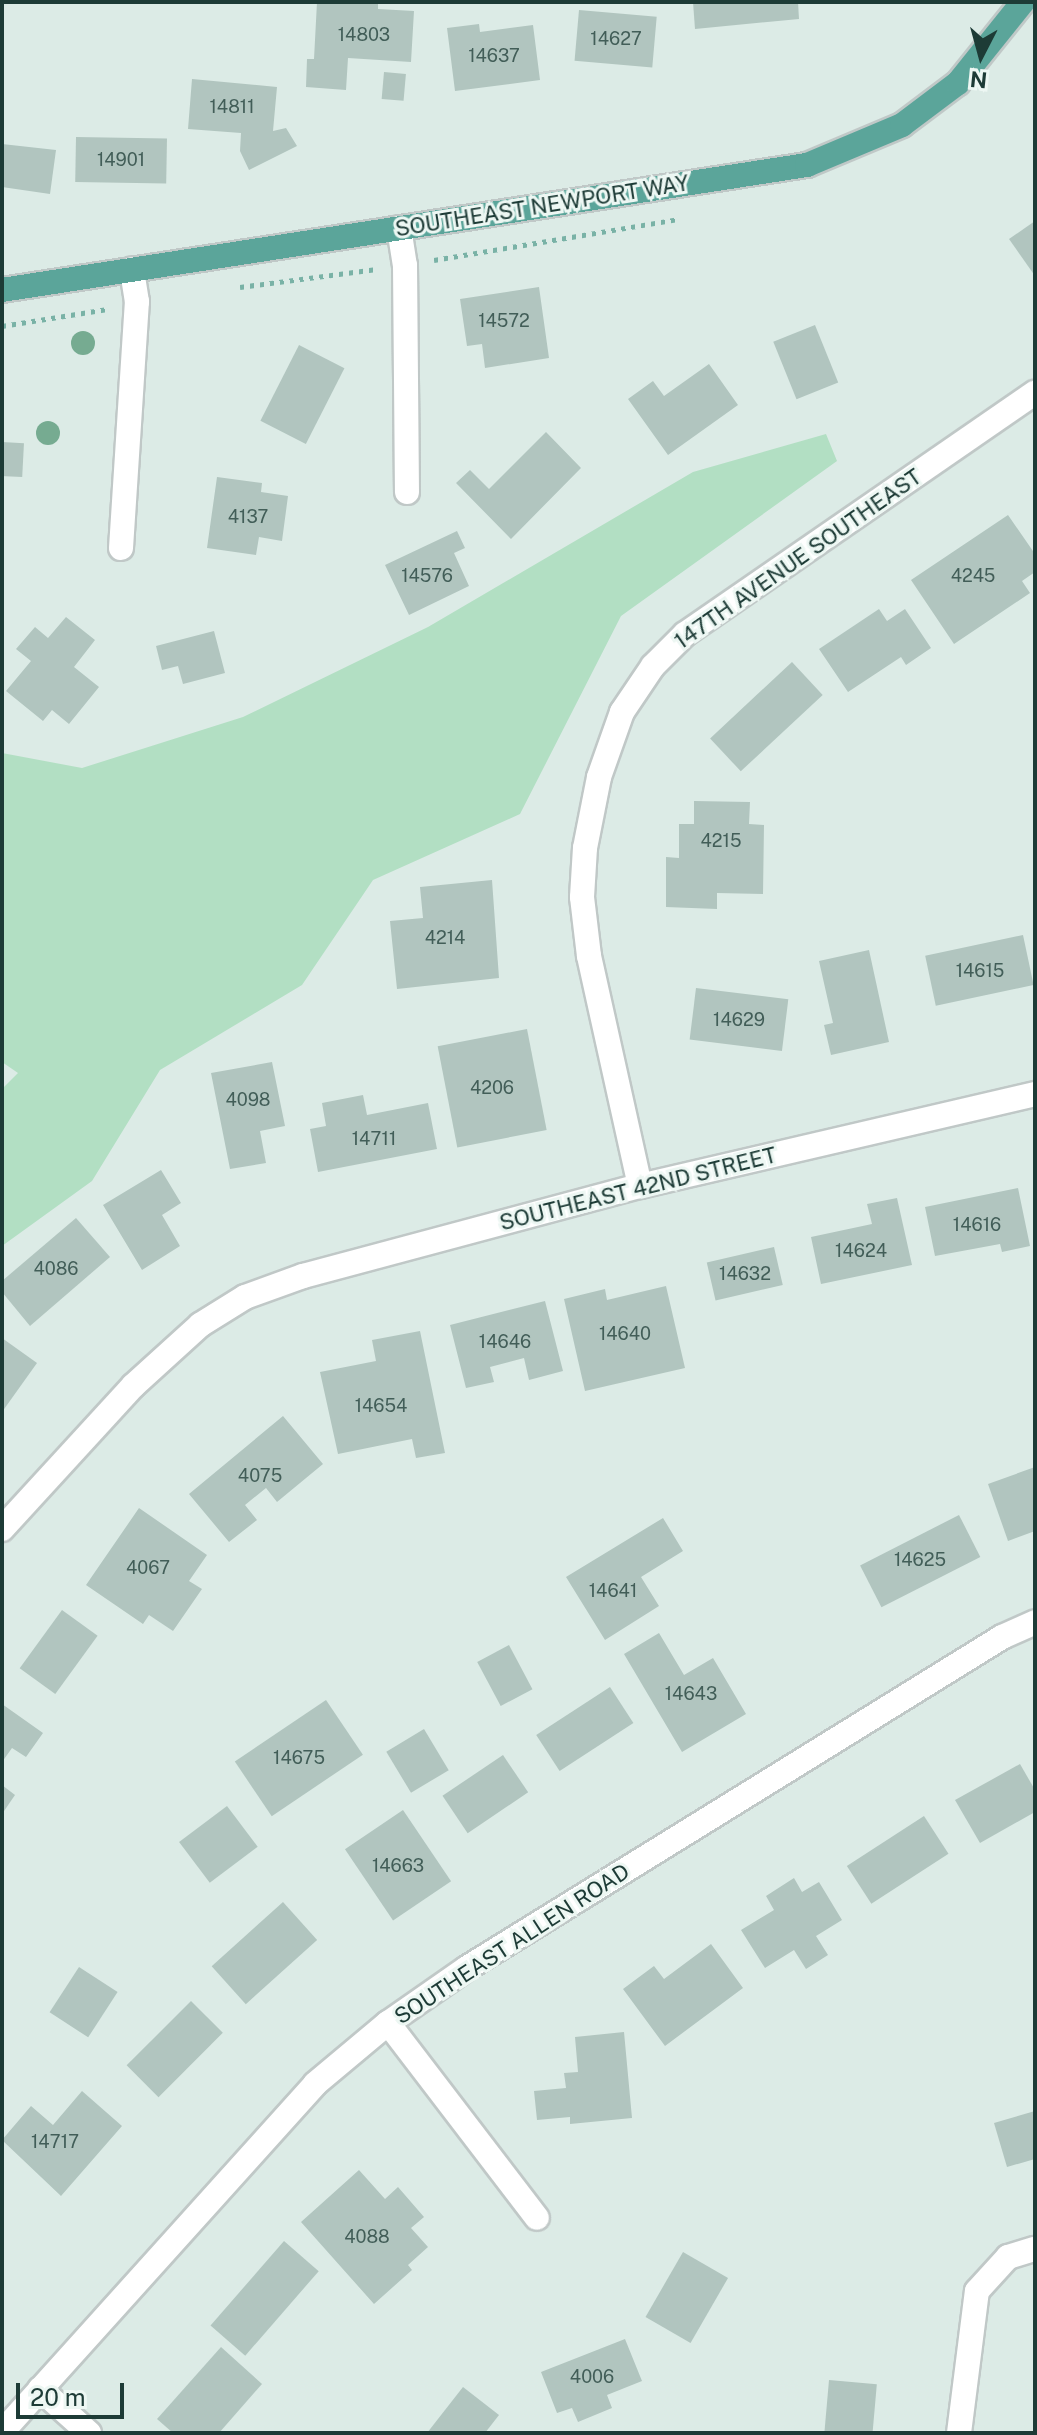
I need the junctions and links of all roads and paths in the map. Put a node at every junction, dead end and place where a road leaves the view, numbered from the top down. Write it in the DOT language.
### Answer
graph roads {
  1 [pos="1023,2"];
  2 [pos="399,228"];
  3 [pos="132,269"];
  4 [pos="2,290"];
  5 [pos="94,311"];
  6 [pos="2,326"];
  7 [pos="1035,393"];
  8 [pos="407,492"];
  9 [pos="121,548"];
  10 [pos="1035,1094"];
  11 [pos="640,1186"];
  12 [pos="2,1529"];
  13 [pos="1035,1622"];
  14 [pos="388,2023"];
  15 [pos="537,2218"];
  16 [pos="1035,2249"];
  17 [pos="40,2389"];
  18 [pos="2,2432"];
  19 [pos="89,2433"];
  20 [pos="959,2433"];
  1 -- 2 [label="main road, SOUTHEAST NEWPORT WAY"];
  2 -- 3 [label="main road, SOUTHEAST NEWPORT WAY"];
  2 -- 8 [label="street"];
  3 -- 4 [label="main road, SOUTHEAST NEWPORT WAY"];
  3 -- 9 [label="street"];
  5 -- 6 [label="path"];
  7 -- 11 [label="street, 147TH AVENUE SOUTHEAST"];
  10 -- 11 [label="street, SOUTHEAST 42ND STREET"];
  11 -- 12 [label="street, SOUTHEAST 42ND STREET"];
  13 -- 14 [label="street, SOUTHEAST ALLEN ROAD"];
  14 -- 15 [label="street"];
  14 -- 17 [label="street, SOUTHEAST ALLEN ROAD"];
  16 -- 20 [label="street"];
  17 -- 18 [label="street, SOUTHEAST ALLEN ROAD"];
  17 -- 19 [label="street"];
}
